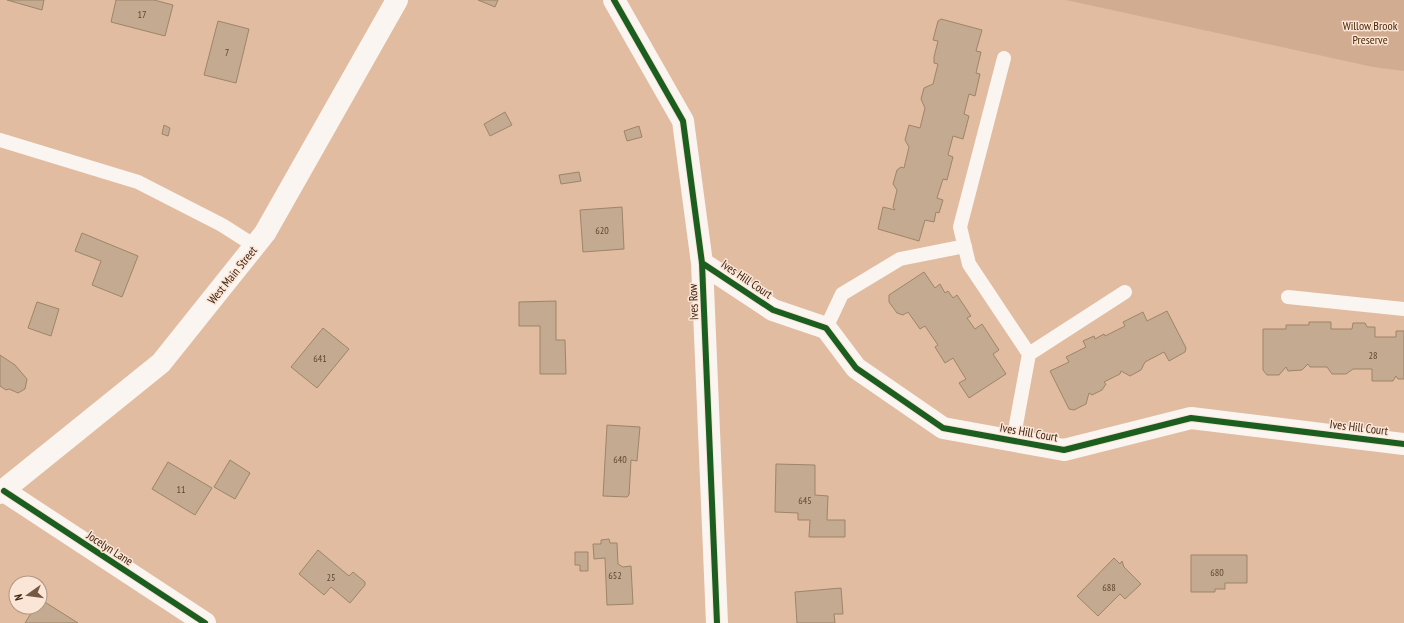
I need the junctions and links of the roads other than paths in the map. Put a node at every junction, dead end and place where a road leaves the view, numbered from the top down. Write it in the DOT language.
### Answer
graph roads {
  1 [pos="397,0"];
  2 [pos="614,0"];
  3 [pos="1004,58"];
  4 [pos="0,140"];
  5 [pos="255,246"];
  6 [pos="964,246"];
  7 [pos="702,263"];
  8 [pos="1125,292"];
  9 [pos="1288,297"];
  10 [pos="1404,309"];
  11 [pos="826,328"];
  12 [pos="1029,354"];
  13 [pos="1013,441"];
  14 [pos="1404,444"];
  15 [pos="2,492"];
  16 [pos="205,623"];
  17 [pos="717,623"];
  1 -- 5 [label="street, West Main Street"];
  2 -- 7 [label="street, Ives Row"];
  3 -- 6 [label="lane"];
  4 -- 5 [label="lane"];
  5 -- 15 [label="street, West Main Street"];
  6 -- 11 [label="lane"];
  6 -- 12 [label="lane"];
  7 -- 11 [label="street, Ives Hill Court"];
  7 -- 17 [label="street, Ives Row"];
  8 -- 12 [label="lane"];
  9 -- 10 [label="lane"];
  11 -- 13 [label="street, Ives Hill Court"];
  12 -- 13 [label="lane"];
  13 -- 14 [label="street, Ives Hill Court"];
  15 -- 16 [label="street, Jocelyn Lane"];
}
